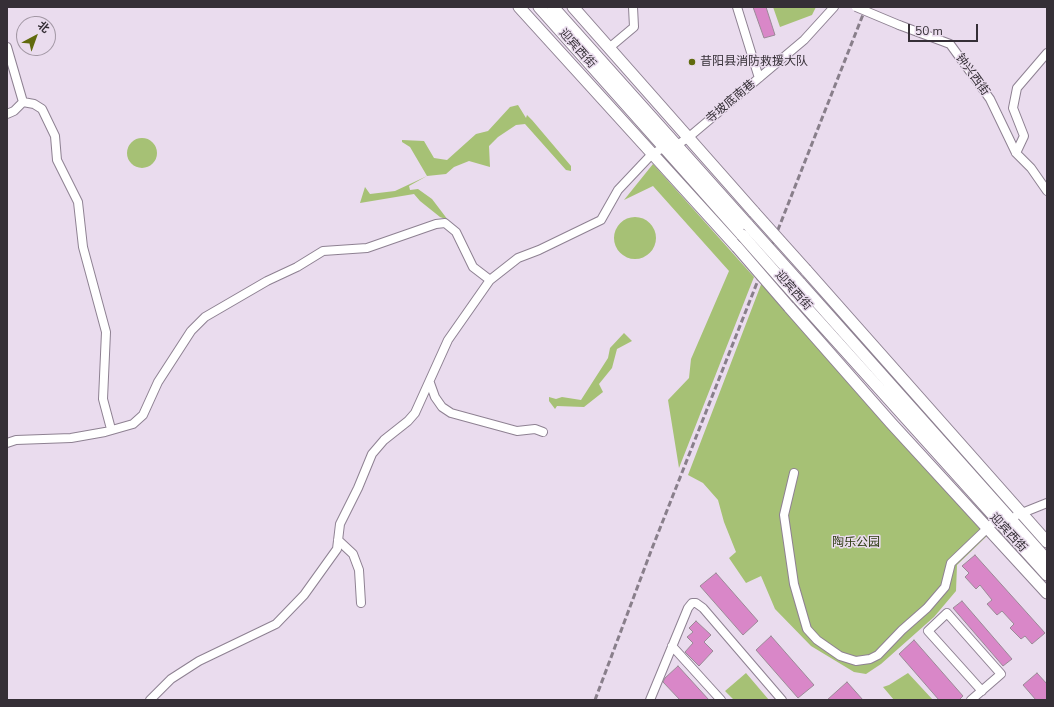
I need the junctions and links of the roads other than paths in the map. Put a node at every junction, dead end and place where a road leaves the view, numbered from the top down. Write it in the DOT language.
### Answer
graph roads {
  1 [pos="539,7"];
  2 [pos="553,7"];
  3 [pos="573,7"];
  4 [pos="633,7"];
  5 [pos="737,7"];
  6 [pos="834,7"];
  7 [pos="856,7"];
  8 [pos="522,8"];
  9 [pos="7,47"];
  10 [pos="610,48"];
  11 [pos="1047,54"];
  12 [pos="759,78"];
  13 [pos="23,102"];
  14 [pos="7,114"];
  15 [pos="689,137"];
  16 [pos="677,145"];
  17 [pos="665,147"];
  18 [pos="1016,153"];
  19 [pos="652,154"];
  20 [pos="1047,191"];
  21 [pos="490,280"];
  22 [pos="835,301"];
  23 [pos="821,315"];
  24 [pos="808,328"];
  25 [pos="430,383"];
  26 [pos="908,384"];
  27 [pos="893,397"];
  28 [pos="879,410"];
  29 [pos="111,429"];
  30 [pos="543,432"];
  31 [pos="7,443"];
  32 [pos="794,473"];
  33 [pos="1047,503"];
  34 [pos="1021,512"];
  35 [pos="1010,518"];
  36 [pos="996,520"];
  37 [pos="988,529"];
  38 [pos="338,540"];
  39 [pos="1047,542"];
  40 [pos="1045,568"];
  41 [pos="1032,577"];
  42 [pos="1047,593"];
  43 [pos="361,603"];
  44 [pos="672,646"];
  45 [pos="982,691"];
  46 [pos="150,700"];
  47 [pos="650,700"];
  48 [pos="721,700"];
  49 [pos="782,700"];
  50 [pos="971,700"];
  1 -- 17 [label="street, 迎宾西街"];
  2 -- 16 [label="street, 迎宾西街"];
  3 -- 10 [label="street"];
  4 -- 10 [label="street"];
  5 -- 12 [label="street"];
  6 -- 12 [label="street, 寺坡底南巷"];
  7 -- 18 [label="street, 钟兴西街, bridge"];
  8 -- 19 [label="street"];
  9 -- 13 [label="street"];
  10 -- 15 [label="street"];
  11 -- 18 [label="street"];
  12 -- 15 [label="street, 寺坡底南巷"];
  13 -- 14 [label="street"];
  13 -- 29 [label="street"];
  15 -- 16 [label="street, 寺坡底南巷"];
  15 -- 22 [label="street, bridge"];
  16 -- 17 [label="street"];
  16 -- 23 [label="street, 迎宾西街, bridge"];
  17 -- 19 [label="street"];
  17 -- 23 [label="street, 迎宾西街, bridge"];
  18 -- 20 [label="street, 钟兴西街"];
  19 -- 21 [label="street"];
  19 -- 24 [label="street, bridge"];
  21 -- 25 [label="street"];
  21 -- 29 [label="street"];
  22 -- 23 [label="street"];
  22 -- 26 [label="street"];
  23 -- 24 [label="street"];
  23 -- 27 [label="street, 迎宾西街"];
  24 -- 28 [label="street"];
  25 -- 30 [label="street"];
  25 -- 38 [label="street"];
  26 -- 27 [label="street"];
  26 -- 34 [label="street"];
  27 -- 28 [label="street"];
  27 -- 35 [label="street, 迎宾西街"];
  27 -- 36 [label="street, 迎宾西街"];
  28 -- 37 [label="street"];
  29 -- 31 [label="street"];
  32 -- 37 [label="street"];
  33 -- 34 [label="street"];
  34 -- 35 [label="street"];
  34 -- 39 [label="street"];
  35 -- 36 [label="street"];
  35 -- 40 [label="street, 迎宾西街"];
  36 -- 37 [label="street"];
  36 -- 40 [label="street, 迎宾西街"];
  37 -- 41 [label="street"];
  38 -- 43 [label="street"];
  38 -- 46 [label="street"];
  40 -- 41 [label="street"];
  41 -- 42 [label="street"];
  44 -- 47 [label="street"];
  44 -- 48 [label="street"];
  44 -- 49 [label="street"];
  45 -- 45 [label="street"];
  45 -- 50 [label="street"];
}
